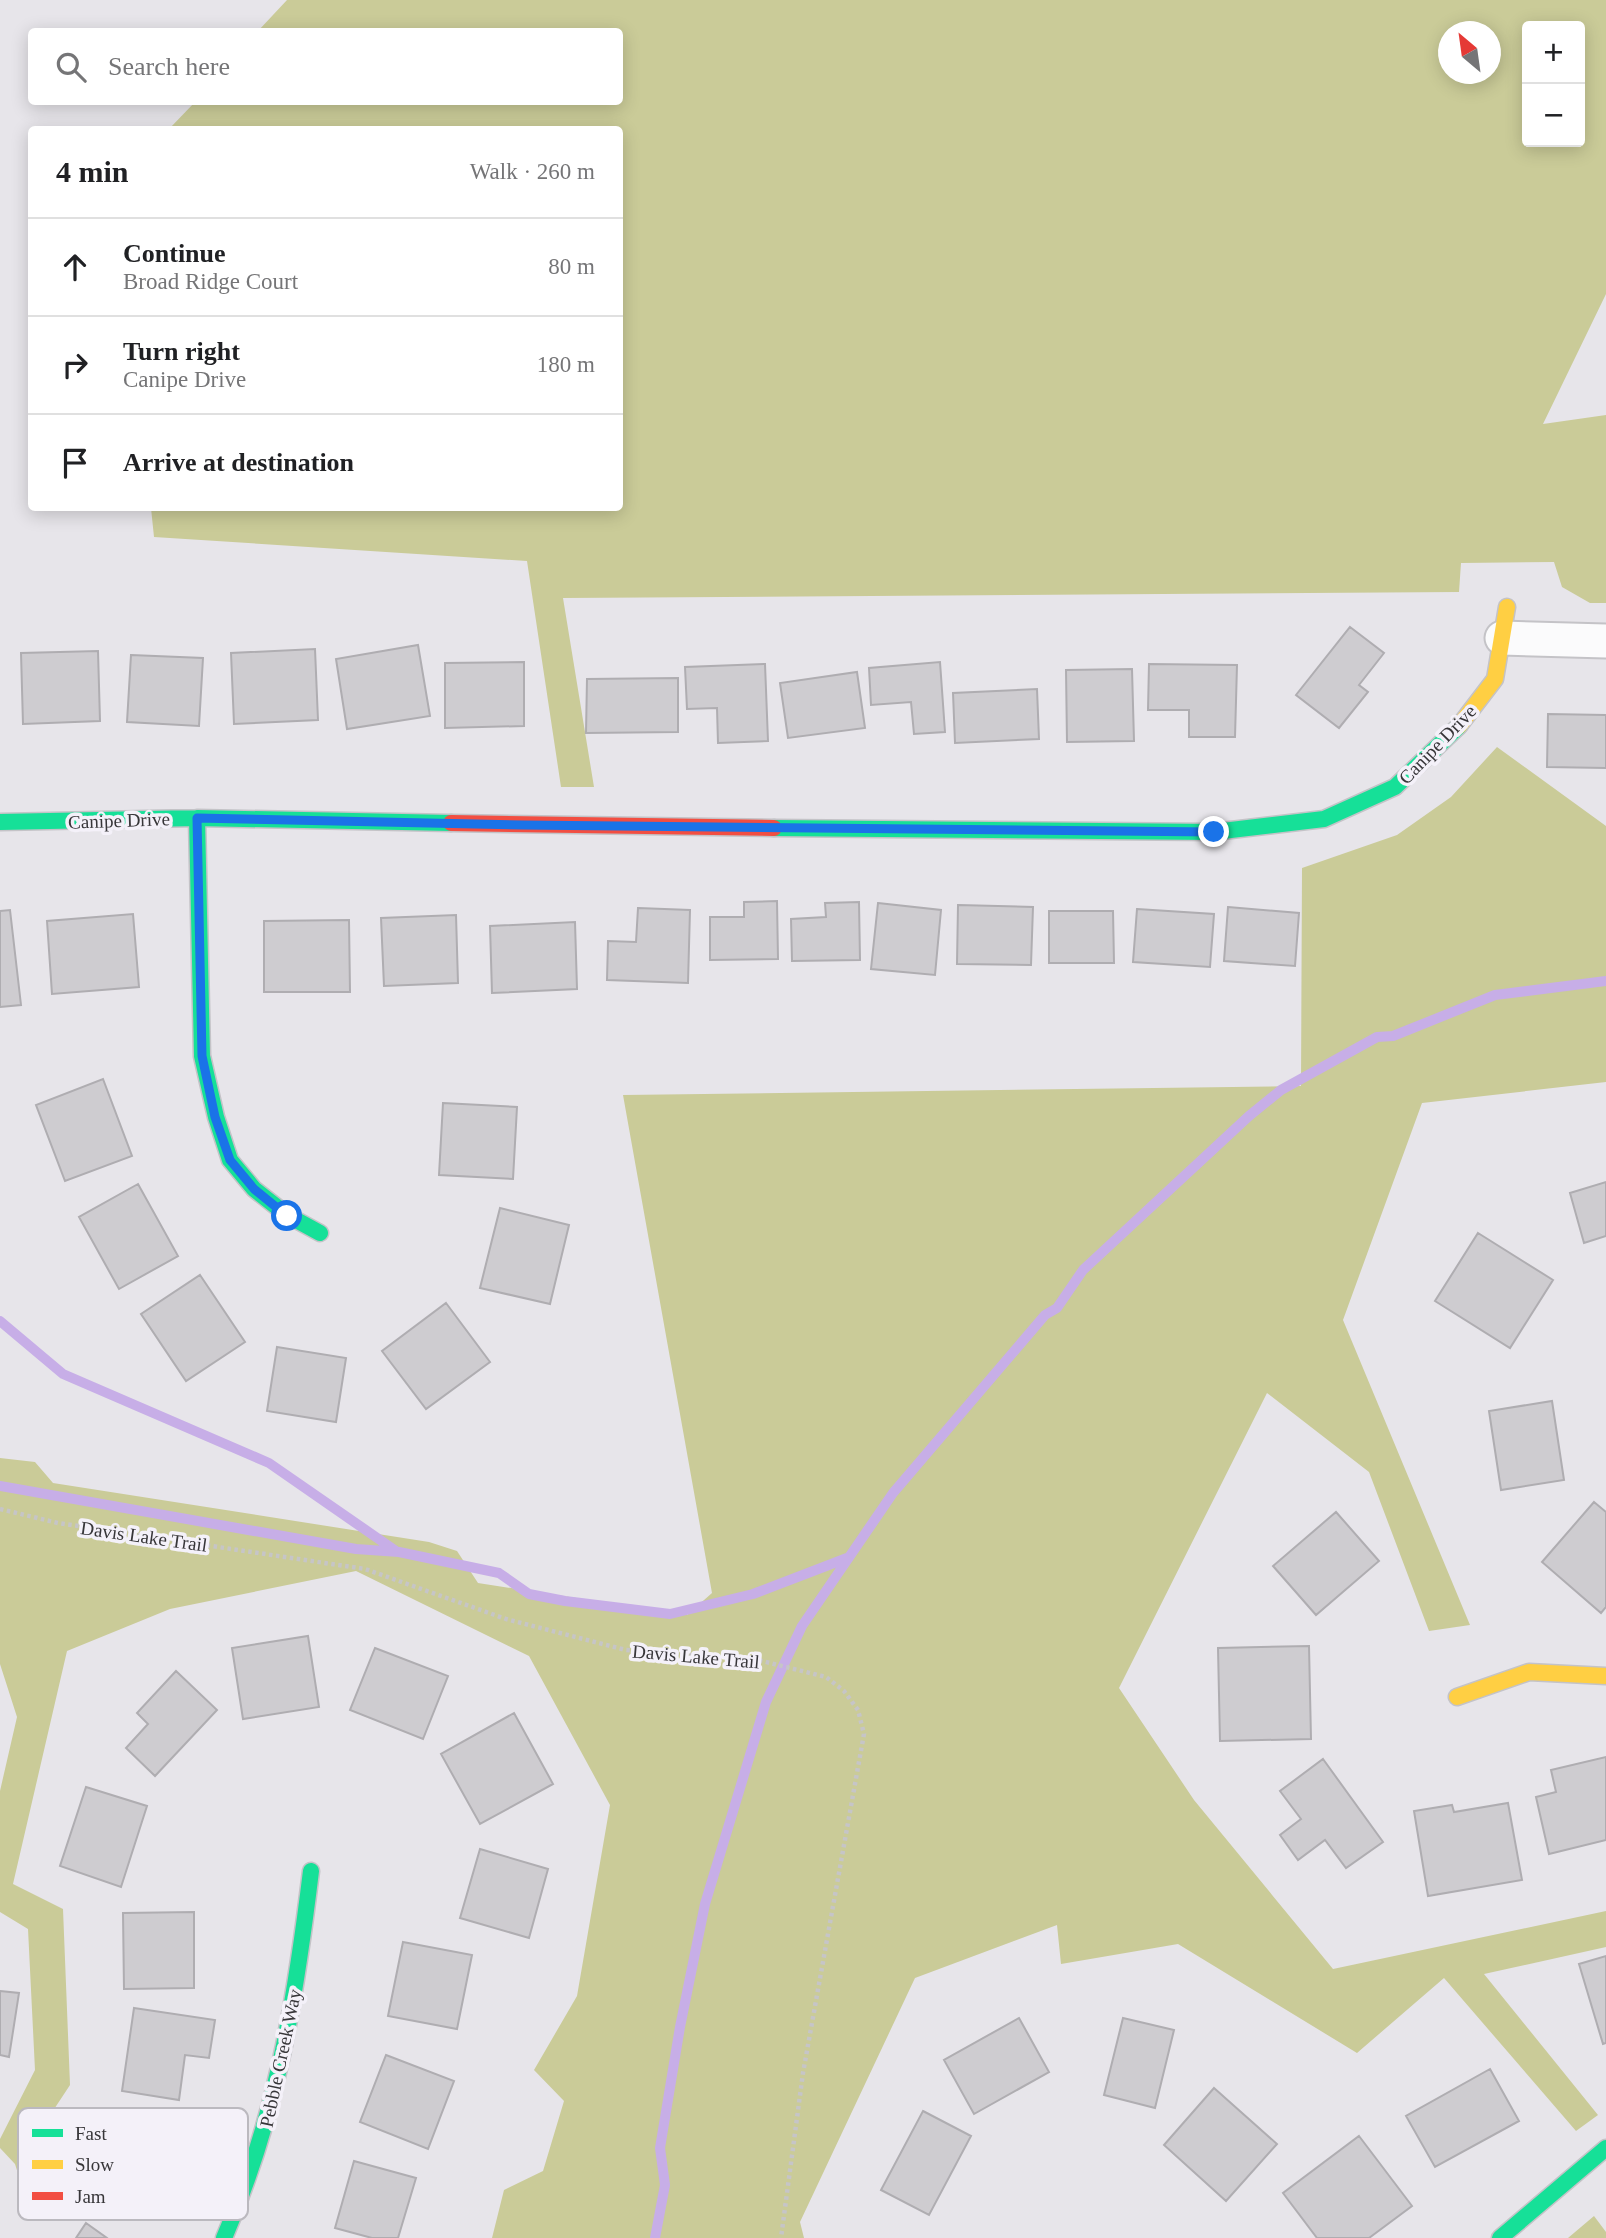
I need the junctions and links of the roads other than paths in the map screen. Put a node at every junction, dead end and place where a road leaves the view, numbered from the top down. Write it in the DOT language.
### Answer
graph roads {
  1 [pos="1504,622"];
  2 [pos="1606,641"];
  3 [pos="197,818"];
  4 [pos="0,822"];
  5 [pos="320,1233"];
  6 [pos="1606,1676"];
  7 [pos="1457,1697"];
  8 [pos="311,1871"];
  9 [pos="1606,2148"];
  10 [pos="248,2182"];
  11 [pos="232,2220"];
  12 [pos="224,2238"];
  13 [pos="1500,2238"];
  1 -- 2 [label="street"];
  1 -- 3 [label="street, Canipe Drive"];
  3 -- 4 [label="street, Canipe Drive"];
  3 -- 5 [label="street"];
  6 -- 7 [label="street"];
  8 -- 10 [label="street, Pebble Creek Way"];
  9 -- 13 [label="street"];
  11 -- 12 [label="street, Pebble Creek Way"];
}
